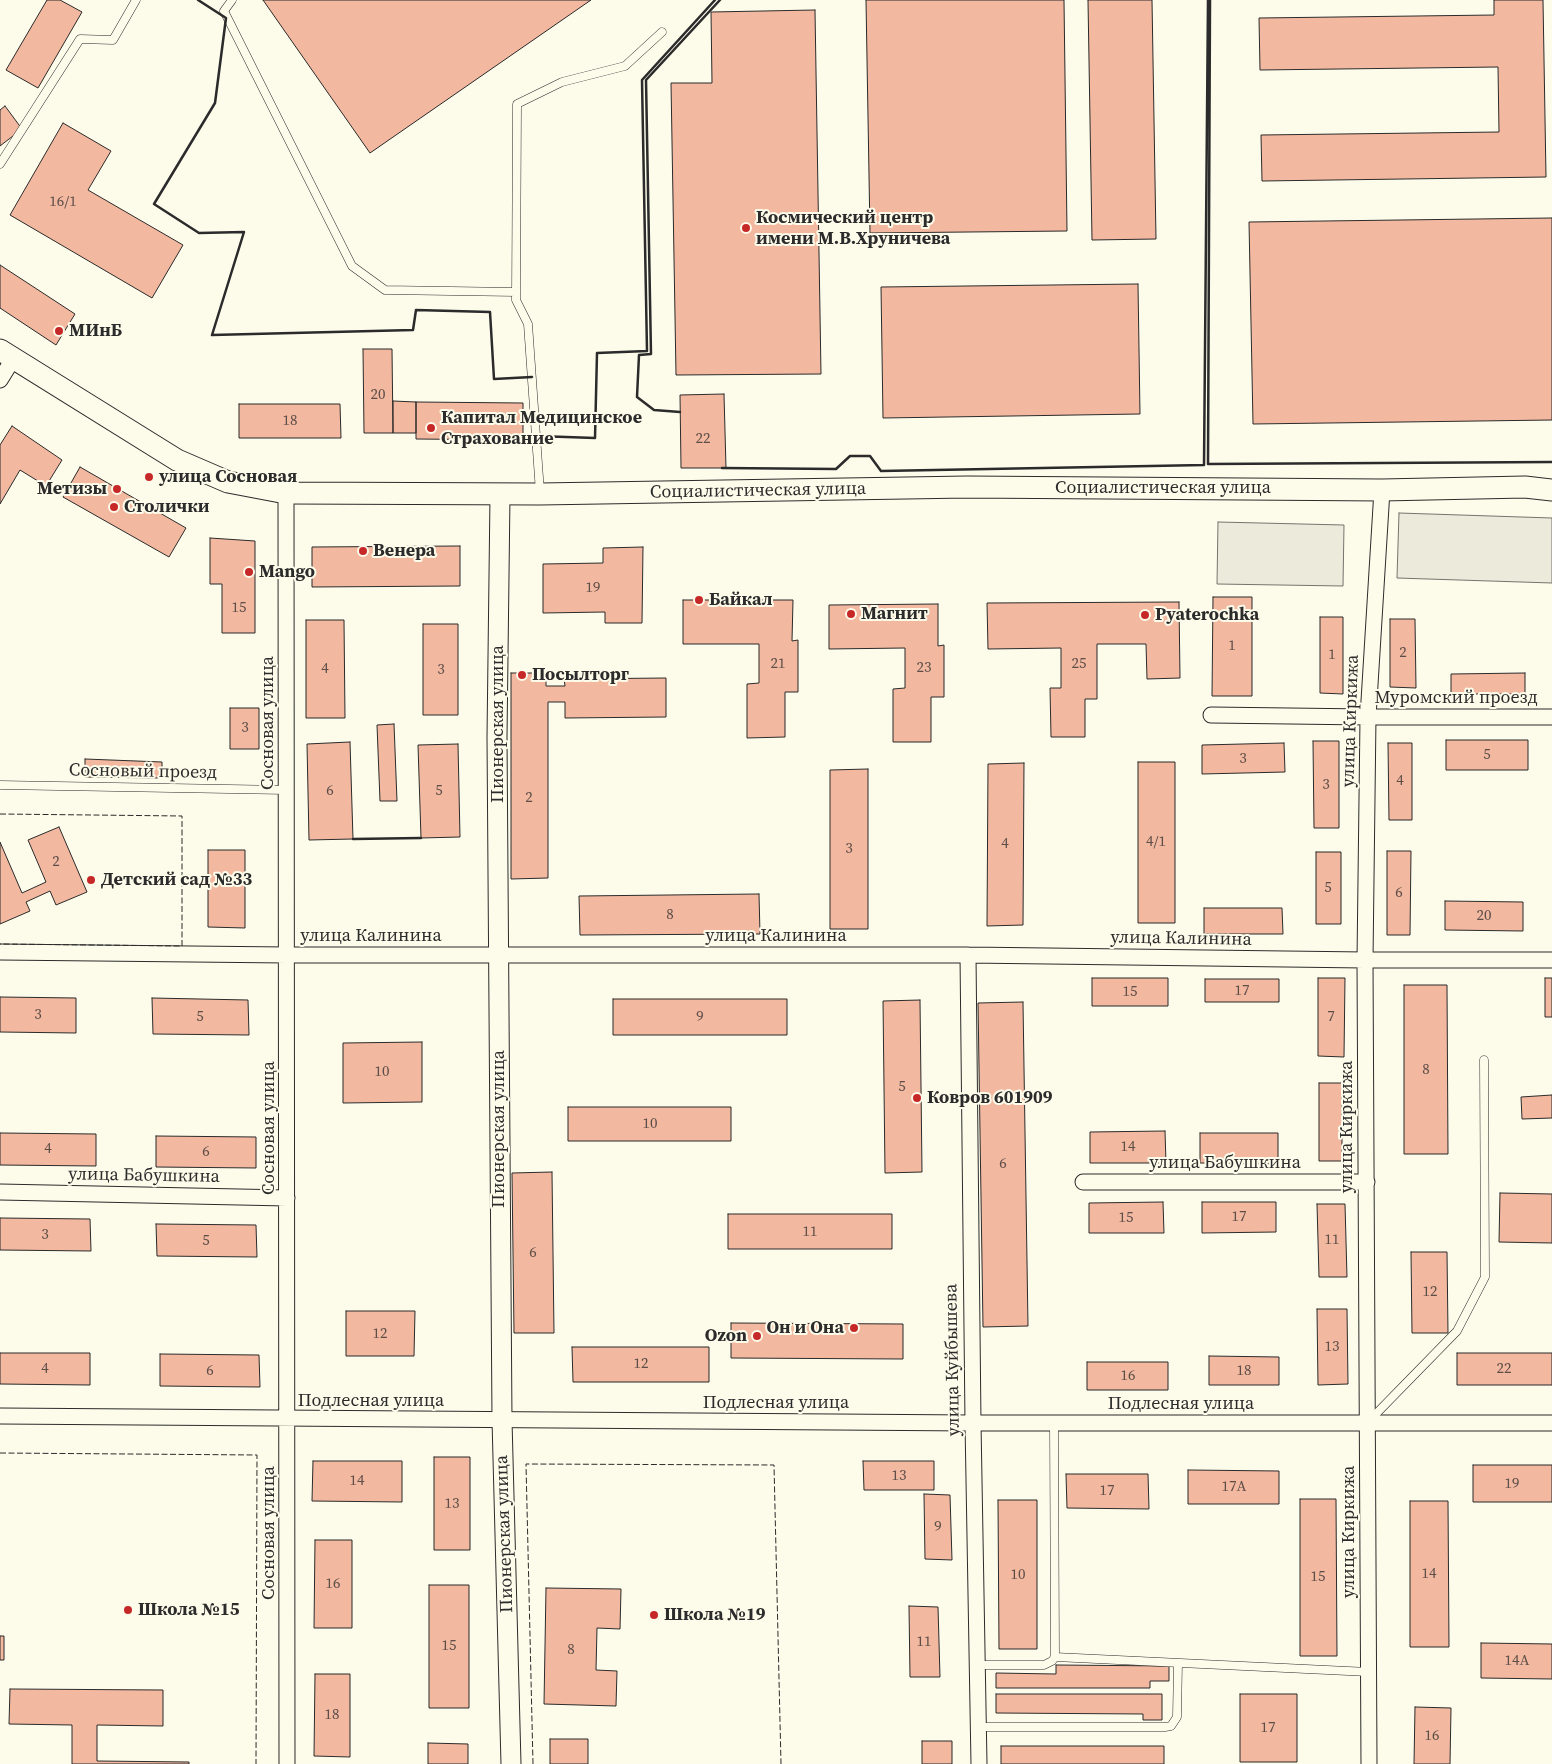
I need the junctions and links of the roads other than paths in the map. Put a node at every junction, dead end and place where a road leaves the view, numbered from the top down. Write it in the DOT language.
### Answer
graph roads {
  1 [pos="136,0"];
  2 [pos="232,0"];
  3 [pos="662,32"];
  4 [pos="0,164"];
  5 [pos="516,292"];
  6 [pos="7,354"];
  7 [pos="0,380"];
  8 [pos="1382,490"];
  9 [pos="1552,490"];
  10 [pos="286,492"];
  11 [pos="540,494"];
  12 [pos="500,495"];
  13 [pos="1211,715"];
  14 [pos="1368,717"];
  15 [pos="1552,717"];
  16 [pos="0,785"];
  17 [pos="286,790"];
  18 [pos="0,952"];
  19 [pos="498,954"];
  20 [pos="287,955"];
  21 [pos="968,955"];
  22 [pos="1365,960"];
  23 [pos="1552,960"];
  24 [pos="1484,1060"];
  25 [pos="1083,1182"];
  26 [pos="1366,1182"];
  27 [pos="0,1192"];
  28 [pos="288,1198"];
  29 [pos="0,1416"];
  30 [pos="288,1419"];
  31 [pos="502,1420"];
  32 [pos="1368,1422"];
  33 [pos="973,1423"];
  34 [pos="1054,1423"];
  35 [pos="1552,1423"];
  36 [pos="1055,1657"];
  37 [pos="1178,1663"];
  38 [pos="978,1665"];
  39 [pos="1369,1672"];
  40 [pos="979,1727"];
  41 [pos="287,1764"];
  42 [pos="511,1764"];
  43 [pos="979,1764"];
  44 [pos="1369,1764"];
  1 -- 4 [label="lane"];
  2 -- 5 [label="lane"];
  3 -- 5 [label="lane"];
  5 -- 11 [label="lane"];
  6 -- 7 [label="street"];
  6 -- 10 [label="main road, Социалистическая улица"];
  8 -- 9 [label="main road, Социалистическая улица"];
  8 -- 11 [label="main road, Социалистическая улица"];
  8 -- 14 [label="street, улица Киркижа"];
  10 -- 12 [label="main road, Социалистическая улица"];
  10 -- 17 [label="street, Сосновая улица"];
  11 -- 12 [label="main road, Социалистическая улица"];
  12 -- 19 [label="street, Пионерская улица"];
  13 -- 14 [label="street, Муромский проезд"];
  14 -- 15 [label="street, Муромский проезд"];
  14 -- 22 [label="street, улица Киркижа"];
  16 -- 17 [label="lane, Сосновый проезд"];
  17 -- 20 [label="street, Сосновая улица"];
  18 -- 20 [label="street, улица Калинина"];
  19 -- 20 [label="street, улица Калинина"];
  19 -- 21 [label="street, улица Калинина"];
  19 -- 31 [label="street, Пионерская улица"];
  20 -- 28 [label="street, Сосновая улица"];
  21 -- 22 [label="street, улица Калинина"];
  21 -- 33 [label="street, улица Куйбышева"];
  22 -- 23 [label="street, улица Калинина"];
  22 -- 26 [label="street, улица Киркижа"];
  24 -- 32 [label="lane"];
  25 -- 26 [label="street, улица Бабушкина"];
  26 -- 32 [label="street, улица Киркижа"];
  27 -- 28 [label="street, улица Бабушкина"];
  28 -- 30 [label="street, Сосновая улица"];
  29 -- 30 [label="street, Подлесная улица"];
  30 -- 31 [label="street, Подлесная улица"];
  30 -- 41 [label="street, Сосновая улица"];
  31 -- 33 [label="street, Подлесная улица"];
  31 -- 42 [label="street, Пионерская улица"];
  32 -- 34 [label="street, Подлесная улица"];
  32 -- 35 [label="street, Подлесная улица"];
  32 -- 39 [label="street, улица Киркижа"];
  33 -- 34 [label="street, Подлесная улица"];
  33 -- 38 [label="street, улица Куйбышева"];
  34 -- 36 [label="lane"];
  36 -- 37 [label="lane"];
  36 -- 38 [label="lane"];
  37 -- 39 [label="lane"];
  37 -- 40 [label="lane"];
  38 -- 40 [label="street, улица Куйбышева"];
  39 -- 44 [label="street, улица Киркижа"];
  40 -- 43 [label="street, улица Куйбышева"];
}
